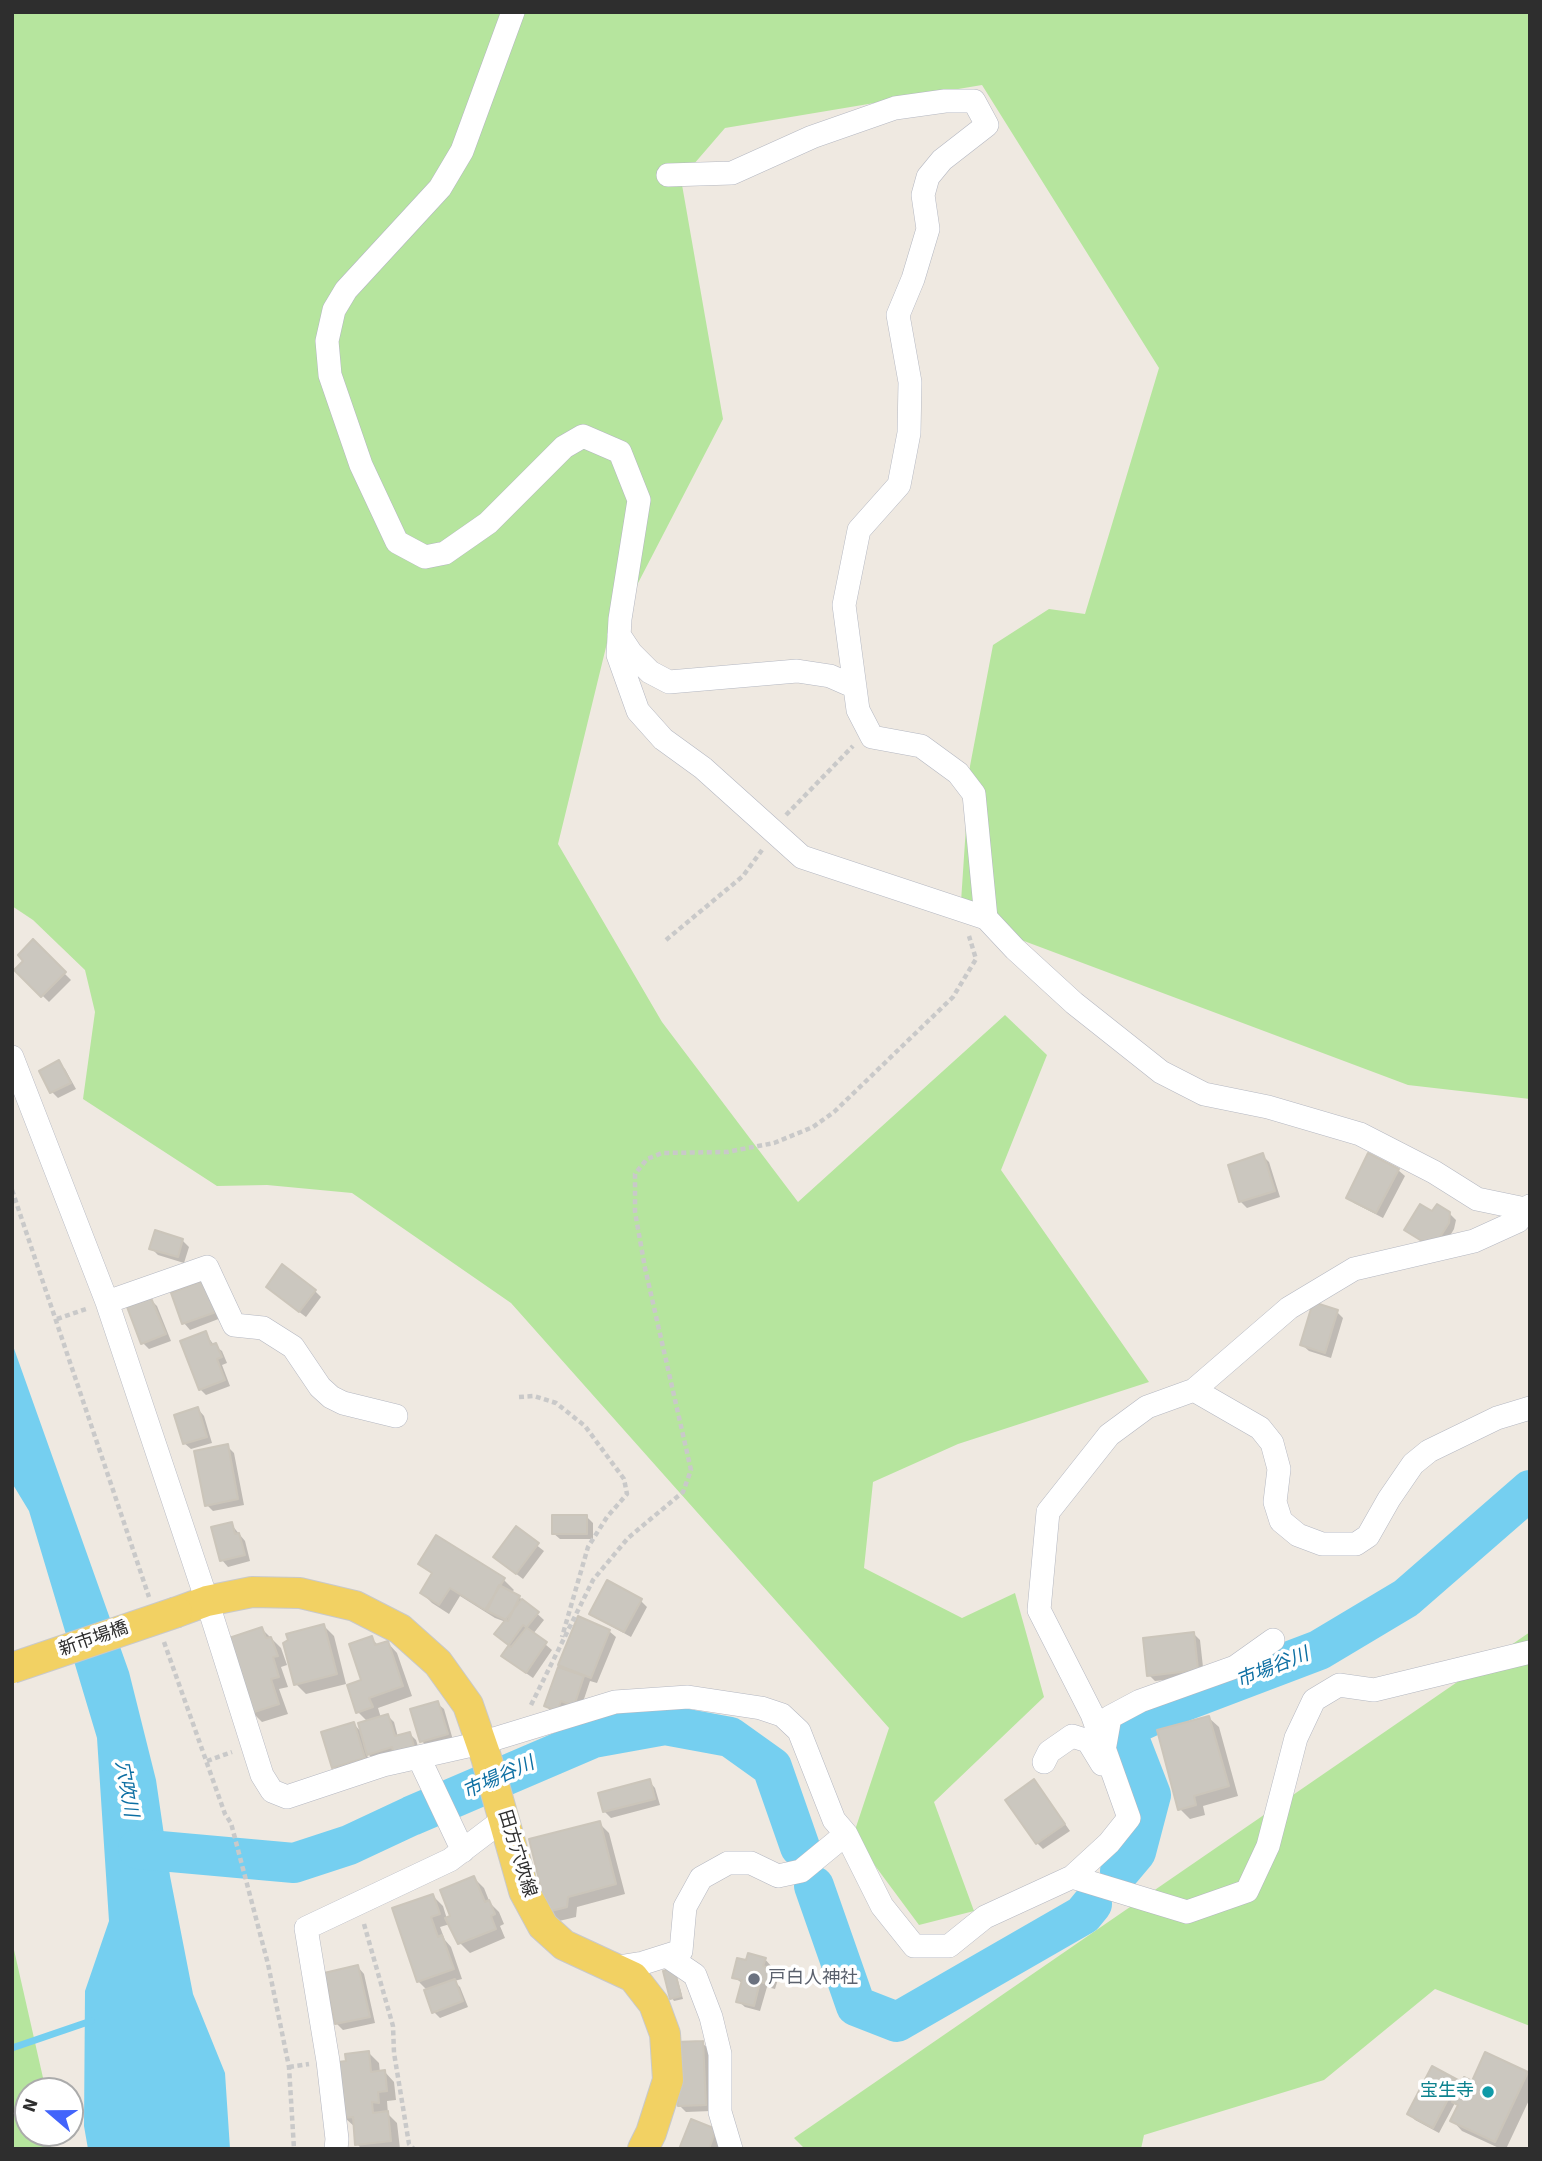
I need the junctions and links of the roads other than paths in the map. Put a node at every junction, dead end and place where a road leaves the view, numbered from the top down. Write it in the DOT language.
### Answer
graph roads {
  1 [pos="513,12"];
  2 [pos="668,175"];
  3 [pos="619,635"];
  4 [pos="855,687"];
  5 [pos="986,918"];
  6 [pos="12,1057"];
  7 [pos="1529,1209"];
  8 [pos="100,1304"];
  9 [pos="1194,1390"];
  10 [pos="1530,1408"];
  11 [pos="396,1416"];
  12 [pos="207,1601"];
  13 [pos="169,1624"];
  14 [pos="1530,1633"];
  15 [pos="1273,1640"];
  16 [pos="1530,1652"];
  17 [pos="1506,1657"];
  18 [pos="12,1668"];
  19 [pos="1105,1749"];
  20 [pos="483,1750"];
  21 [pos="1044,1762"];
  22 [pos="422,1766"];
  23 [pos="1121,1793"];
  24 [pos="502,1812"];
  25 [pos="846,1833"];
  26 [pos="459,1842"];
  27 [pos="1072,1877"];
  28 [pos="667,1956"];
  29 [pos="612,1968"];
  30 [pos="336,2149"];
  31 [pos="643,2149"];
  32 [pos="731,2149"];
  1 -- 3 [label="street"];
  2 -- 4 [label="street"];
  3 -- 4 [label="street"];
  3 -- 5 [label="street"];
  4 -- 5 [label="street"];
  5 -- 7 [label="street"];
  6 -- 8 [label="street"];
  7 -- 9 [label="street"];
  8 -- 11 [label="street"];
  8 -- 12 [label="street"];
  9 -- 10 [label="street"];
  9 -- 19 [label="street"];
  12 -- 13 [label="main road, 田方穴吹線"];
  12 -- 20 [label="main road, 田方穴吹線"];
  12 -- 22 [label="street"];
  13 -- 18 [label="main road, 新市場橋, bridge"];
  14 -- 17 [label="street"];
  15 -- 19 [label="street"];
  16 -- 17 [label="street"];
  17 -- 27 [label="street"];
  19 -- 23 [label="street"];
  20 -- 22 [label="street"];
  20 -- 24 [label="main road, 田方穴吹線"];
  20 -- 25 [label="street"];
  21 -- 23 [label="street"];
  22 -- 26 [label="street"];
  23 -- 27 [label="street"];
  24 -- 26 [label="street"];
  24 -- 29 [label="main road, 田方穴吹線"];
  25 -- 27 [label="street"];
  25 -- 28 [label="street"];
  26 -- 30 [label="street"];
  28 -- 29 [label="street"];
  28 -- 32 [label="street"];
  29 -- 31 [label="main road, 田方穴吹線"];
}
